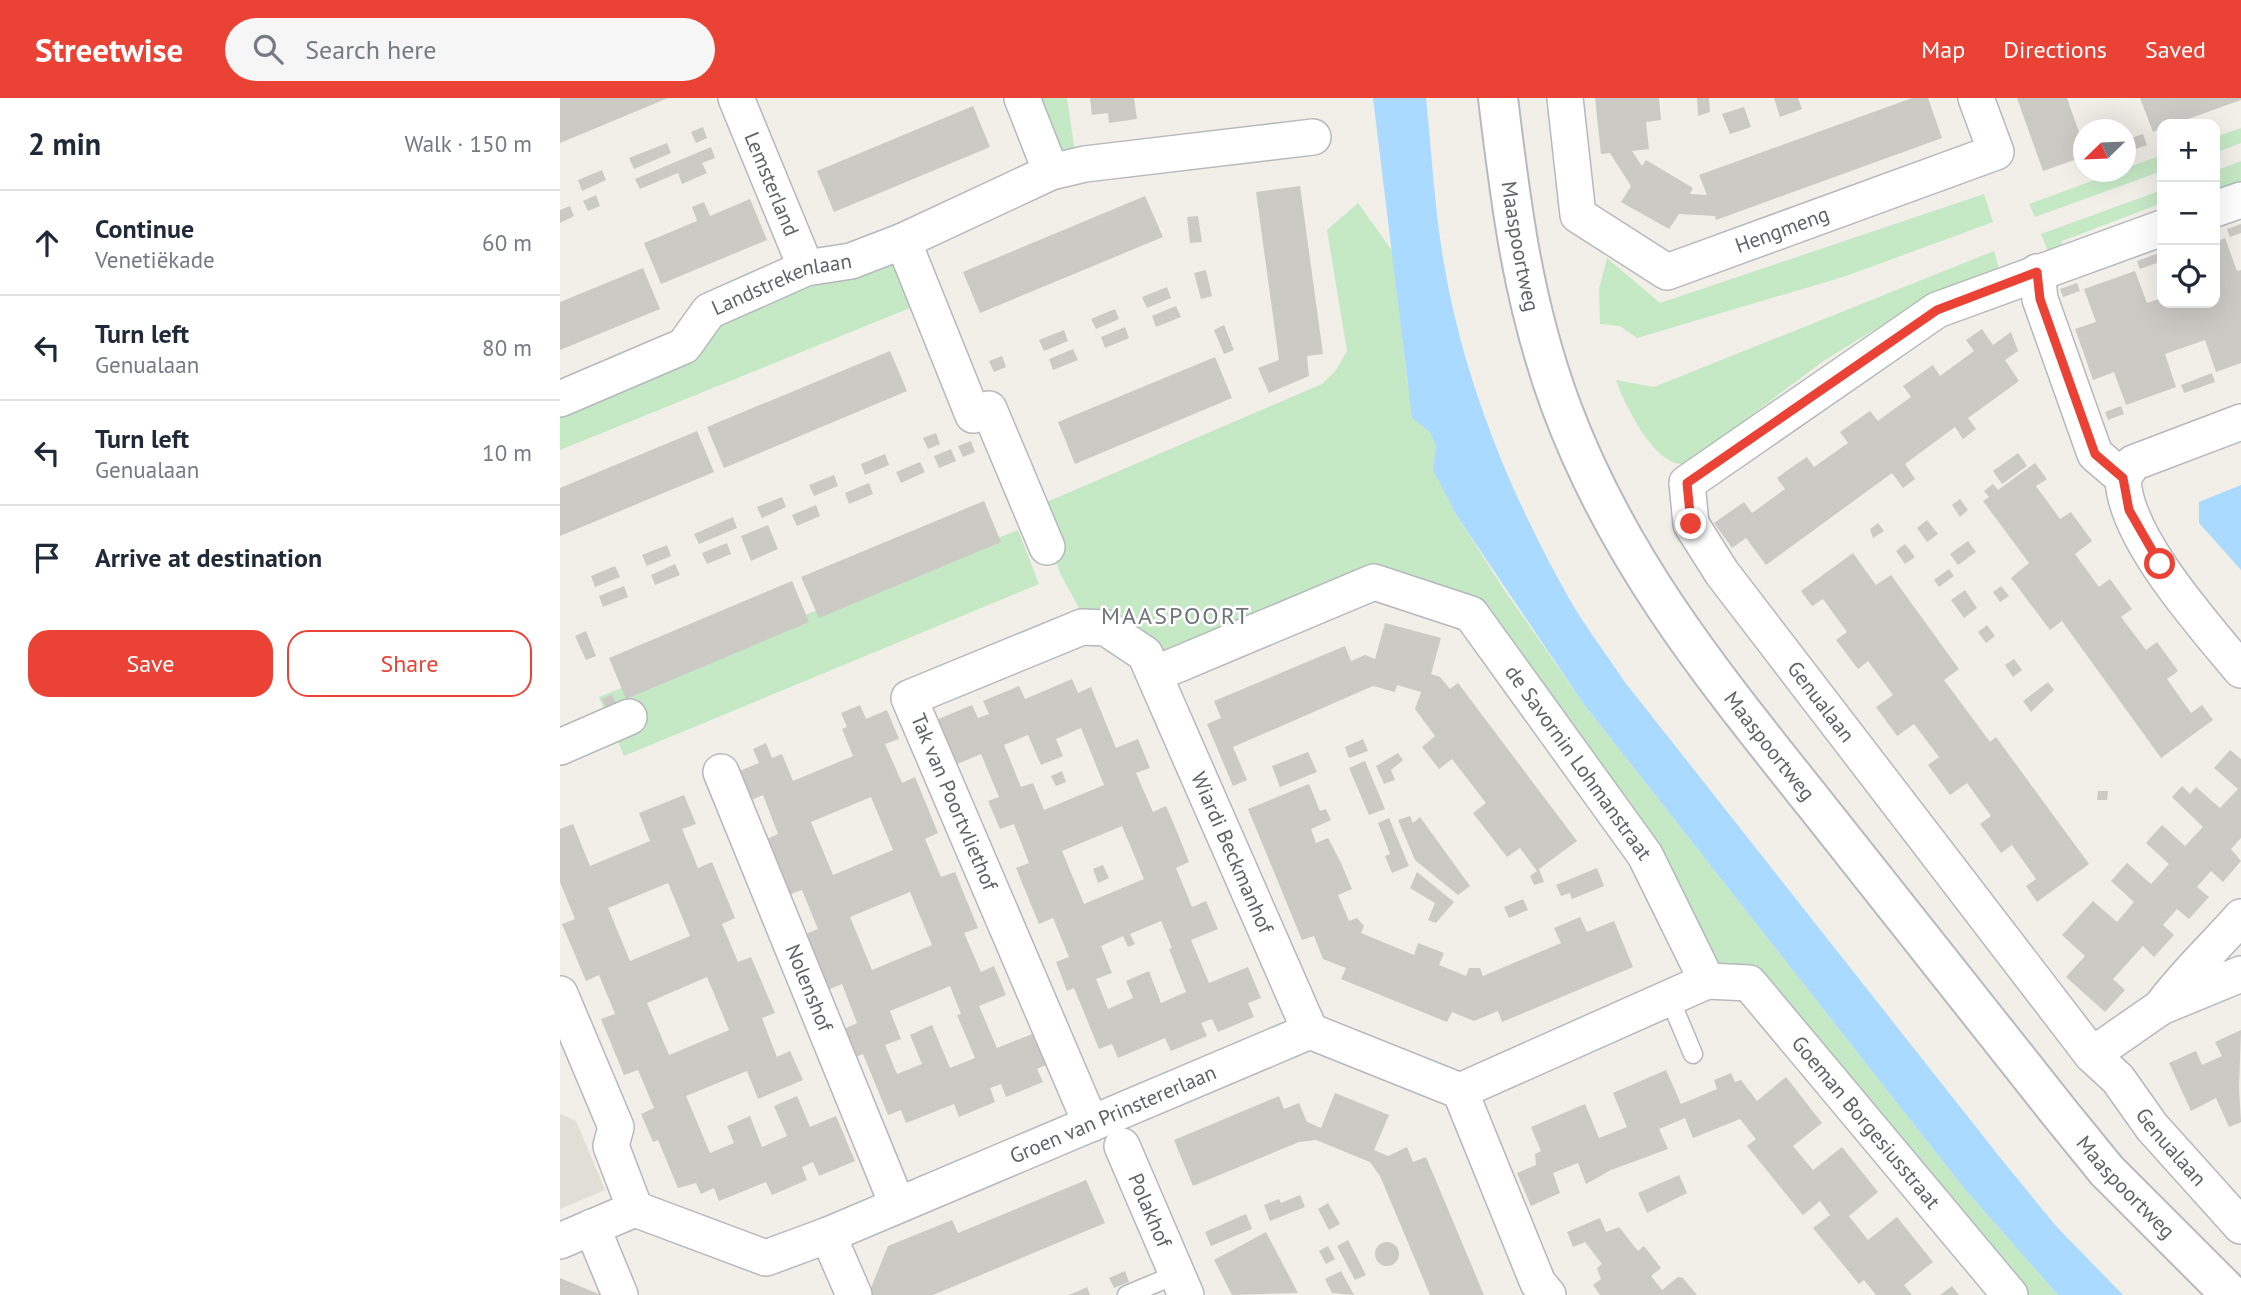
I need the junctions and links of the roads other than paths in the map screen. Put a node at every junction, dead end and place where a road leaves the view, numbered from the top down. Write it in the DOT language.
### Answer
graph roads {
  1 [pos="736,98"];
  2 [pos="1022,98"];
  3 [pos="1498,98"];
  4 [pos="1565,98"];
  5 [pos="1976,98"];
  6 [pos="1313,137"];
  7 [pos="1051,172"];
  8 [pos="2241,200"];
  9 [pos="2220,207"];
  10 [pos="2157,230"];
  11 [pos="903,241"];
  12 [pos="806,268"];
  13 [pos="2037,272"];
  14 [pos="560,399"];
  15 [pos="2241,422"];
  16 [pos="2123,478"];
  17 [pos="1047,547"];
  18 [pos="2241,670"];
  19 [pos="1155,674"];
  20 [pos="629,717"];
  21 [pos="560,747"];
  22 [pos="721,772"];
  23 [pos="2241,917"];
  24 [pos="2219,974"];
  25 [pos="1707,981"];
  26 [pos="560,994"];
  27 [pos="1669,998"];
  28 [pos="1310,1031"];
  29 [pos="1693,1054"];
  30 [pos="2092,1055"];
  31 [pos="1460,1091"];
  32 [pos="1091,1124"];
  33 [pos="1122,1146"];
  34 [pos="897,1204"];
  35 [pos="635,1209"];
  36 [pos="2241,1226"];
  37 [pos="592,1227"];
  38 [pos="828,1235"];
  39 [pos="560,1241"];
  40 [pos="1181,1285"];
  41 [pos="620,1295"];
  42 [pos="854,1295"];
  43 [pos="1127,1295"];
  44 [pos="1548,1295"];
  45 [pos="2010,1295"];
  46 [pos="2231,1295"];
  1 -- 12 [label="street, Lemsterland"];
  2 -- 7 [label="street"];
  3 -- 46 [label="main road, Maaspoortweg"];
  4 -- 5 [label="street, Hengmeng"];
  6 -- 7 [label="street, Landstrekenlaan"];
  7 -- 11 [label="street, Landstrekenlaan"];
  8 -- 9 [label="street"];
  10 -- 13 [label="street"];
  11 -- 12 [label="street, Landstrekenlaan"];
  11 -- 17 [label="street"];
  12 -- 14 [label="street, Landstrekenlaan"];
  13 -- 16 [label="street"];
  13 -- 30 [label="street, Genualaan"];
  15 -- 16 [label="street"];
  16 -- 18 [label="street"];
  19 -- 25 [label="street, de Savornin Lohmanstraat"];
  19 -- 28 [label="street, Wiardi Beckmanhof"];
  19 -- 32 [label="street, Tak van Poortvliethof"];
  20 -- 21 [label="street"];
  22 -- 34 [label="street, Nolenshof"];
  23 -- 24 [label="street"];
  24 -- 30 [label="street"];
  25 -- 27 [label="street"];
  25 -- 45 [label="street, Goeman Borgesiusstraat"];
  26 -- 35 [label="street"];
  27 -- 29 [label="lane"];
  27 -- 31 [label="street"];
  28 -- 31 [label="street"];
  28 -- 32 [label="street, Groen van Prinstererlaan"];
  30 -- 36 [label="street, Genualaan"];
  31 -- 44 [label="street"];
  32 -- 34 [label="street, Groen van Prinstererlaan"];
  33 -- 40 [label="street, Polakhof"];
  34 -- 38 [label="street, Groen van Prinstererlaan"];
  35 -- 37 [label="street"];
  35 -- 38 [label="street, Groen van Prinstererlaan"];
  37 -- 39 [label="street"];
  37 -- 41 [label="street"];
  38 -- 42 [label="street"];
  40 -- 43 [label="lane, Polakhof"];
}
